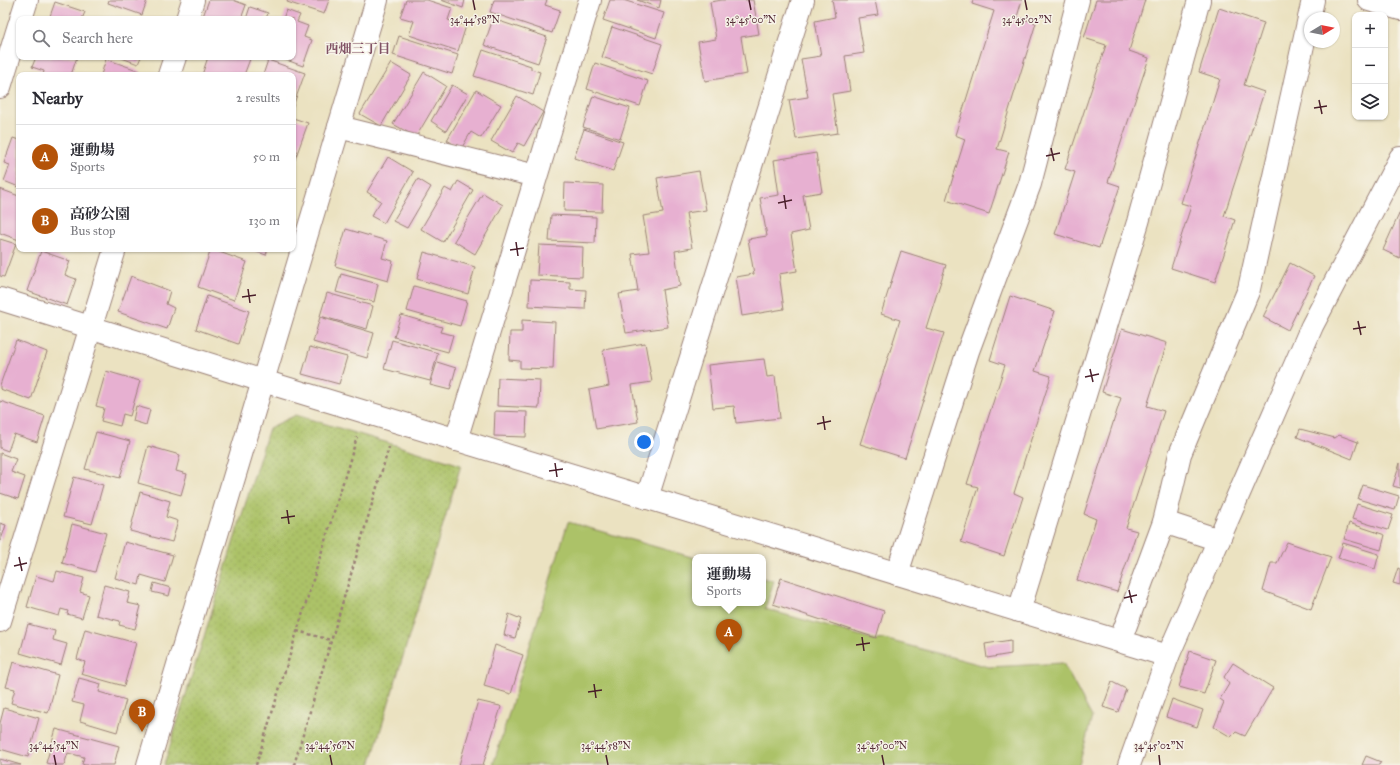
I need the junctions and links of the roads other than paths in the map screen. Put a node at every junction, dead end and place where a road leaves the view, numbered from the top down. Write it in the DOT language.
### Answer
graph roads {
  1 [pos="27,0"];
  2 [pos="193,0"];
  3 [pos="377,0"];
  4 [pos="590,0"];
  5 [pos="803,0"];
  6 [pos="1078,0"];
  7 [pos="1199,0"];
  8 [pos="1313,0"];
  9 [pos="1369,0"];
  10 [pos="1400,9"];
  11 [pos="22,16"];
  12 [pos="188,16"];
  13 [pos="16,35"];
  14 [pos="174,60"];
  15 [pos="170,72"];
  16 [pos="0,87"];
  17 [pos="339,127"];
  18 [pos="1400,158"];
  19 [pos="536,176"];
  20 [pos="114,252"];
  21 [pos="0,299"];
  22 [pos="91,327"];
  23 [pos="263,381"];
  24 [pos="456,440"];
  25 [pos="647,498"];
  26 [pos="1164,522"];
  27 [pos="1219,540"];
  28 [pos="897,574"];
  29 [pos="1019,611"];
  30 [pos="0,621"];
  31 [pos="1120,641"];
  32 [pos="1168,656"];
  33 [pos="148,765"];
  34 [pos="1129,765"];
  1 -- 11 [label="street"];
  2 -- 12 [label="street"];
  3 -- 17 [label="street"];
  4 -- 19 [label="street"];
  5 -- 25 [label="street"];
  6 -- 28 [label="street"];
  7 -- 29 [label="street"];
  8 -- 26 [label="street"];
  9 -- 10 [label="street"];
  13 -- 16 [label="street"];
  14 -- 15 [label="street"];
  17 -- 19 [label="street"];
  17 -- 23 [label="street"];
  18 -- 27 [label="street"];
  19 -- 24 [label="street"];
  20 -- 22 [label="street"];
  21 -- 22 [label="street"];
  22 -- 23 [label="street"];
  22 -- 30 [label="street"];
  23 -- 24 [label="street"];
  23 -- 33 [label="street"];
  24 -- 25 [label="street"];
  25 -- 28 [label="street"];
  26 -- 27 [label="street"];
  26 -- 31 [label="street"];
  27 -- 32 [label="street"];
  28 -- 29 [label="street"];
  29 -- 31 [label="street"];
  31 -- 32 [label="street"];
  32 -- 34 [label="street"];
}
